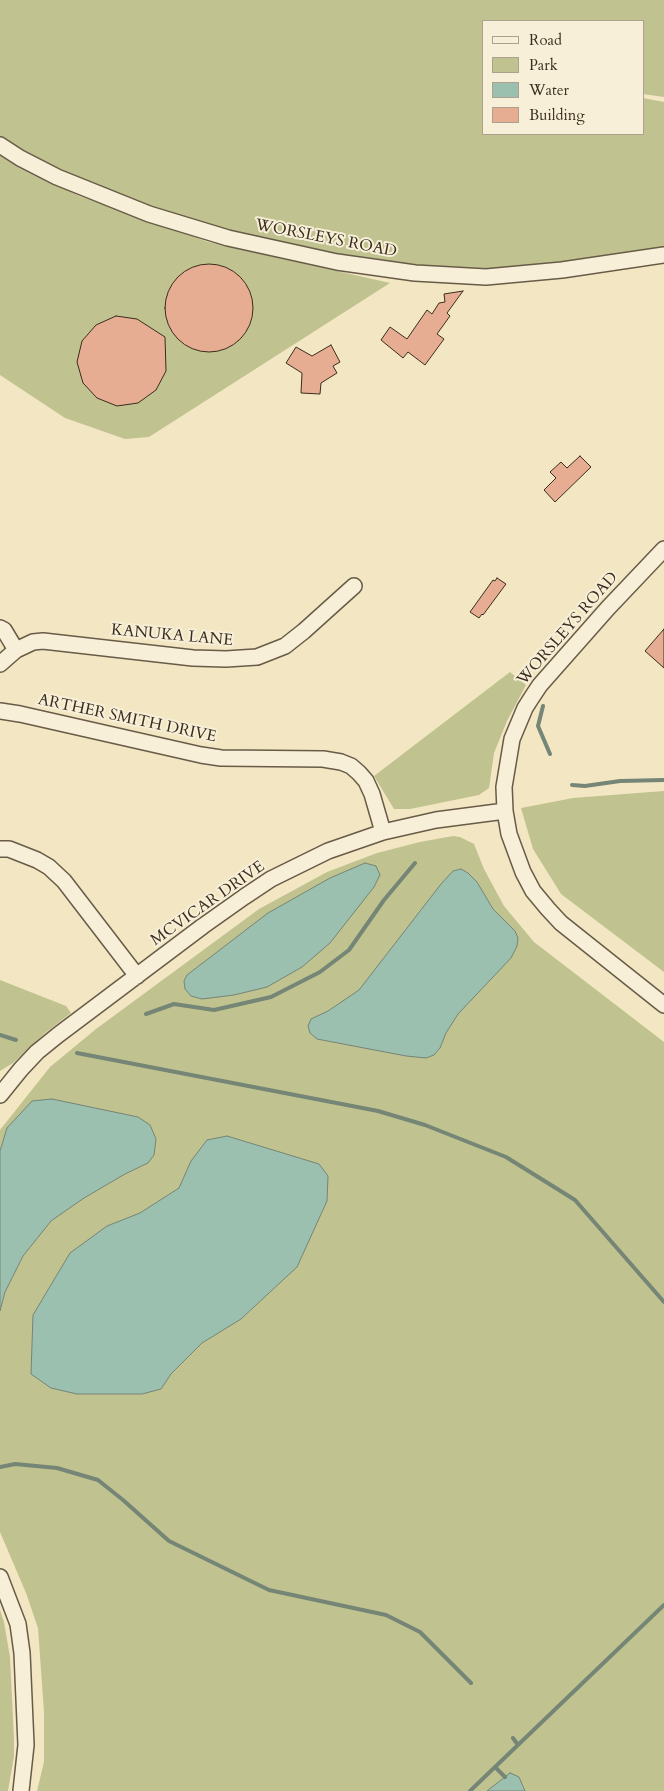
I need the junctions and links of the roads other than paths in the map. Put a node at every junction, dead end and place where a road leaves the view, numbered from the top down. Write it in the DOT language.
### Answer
graph roads {
  1 [pos="0,145"];
  2 [pos="664,255"];
  3 [pos="664,549"];
  4 [pos="354,586"];
  5 [pos="0,628"];
  6 [pos="16,650"];
  7 [pos="0,664"];
  8 [pos="0,712"];
  9 [pos="505,811"];
  10 [pos="383,832"];
  11 [pos="0,848"];
  12 [pos="137,976"];
  13 [pos="664,1005"];
  14 [pos="0,1095"];
  15 [pos="0,1577"];
  16 [pos="21,1791"];
  1 -- 2 [label="street, WORSLEYS ROAD"];
  3 -- 9 [label="street, WORSLEYS ROAD"];
  4 -- 6 [label="street, KANUKA LANE"];
  5 -- 6 [label="street"];
  6 -- 7 [label="street, KANUKA LANE"];
  8 -- 10 [label="street, ARTHER SMITH DRIVE"];
  9 -- 10 [label="street, MCVICAR DRIVE"];
  9 -- 13 [label="street, WORSLEYS ROAD"];
  10 -- 12 [label="street, MCVICAR DRIVE"];
  11 -- 12 [label="street"];
  12 -- 14 [label="street, MCVICAR DRIVE"];
  15 -- 16 [label="street"];
}
